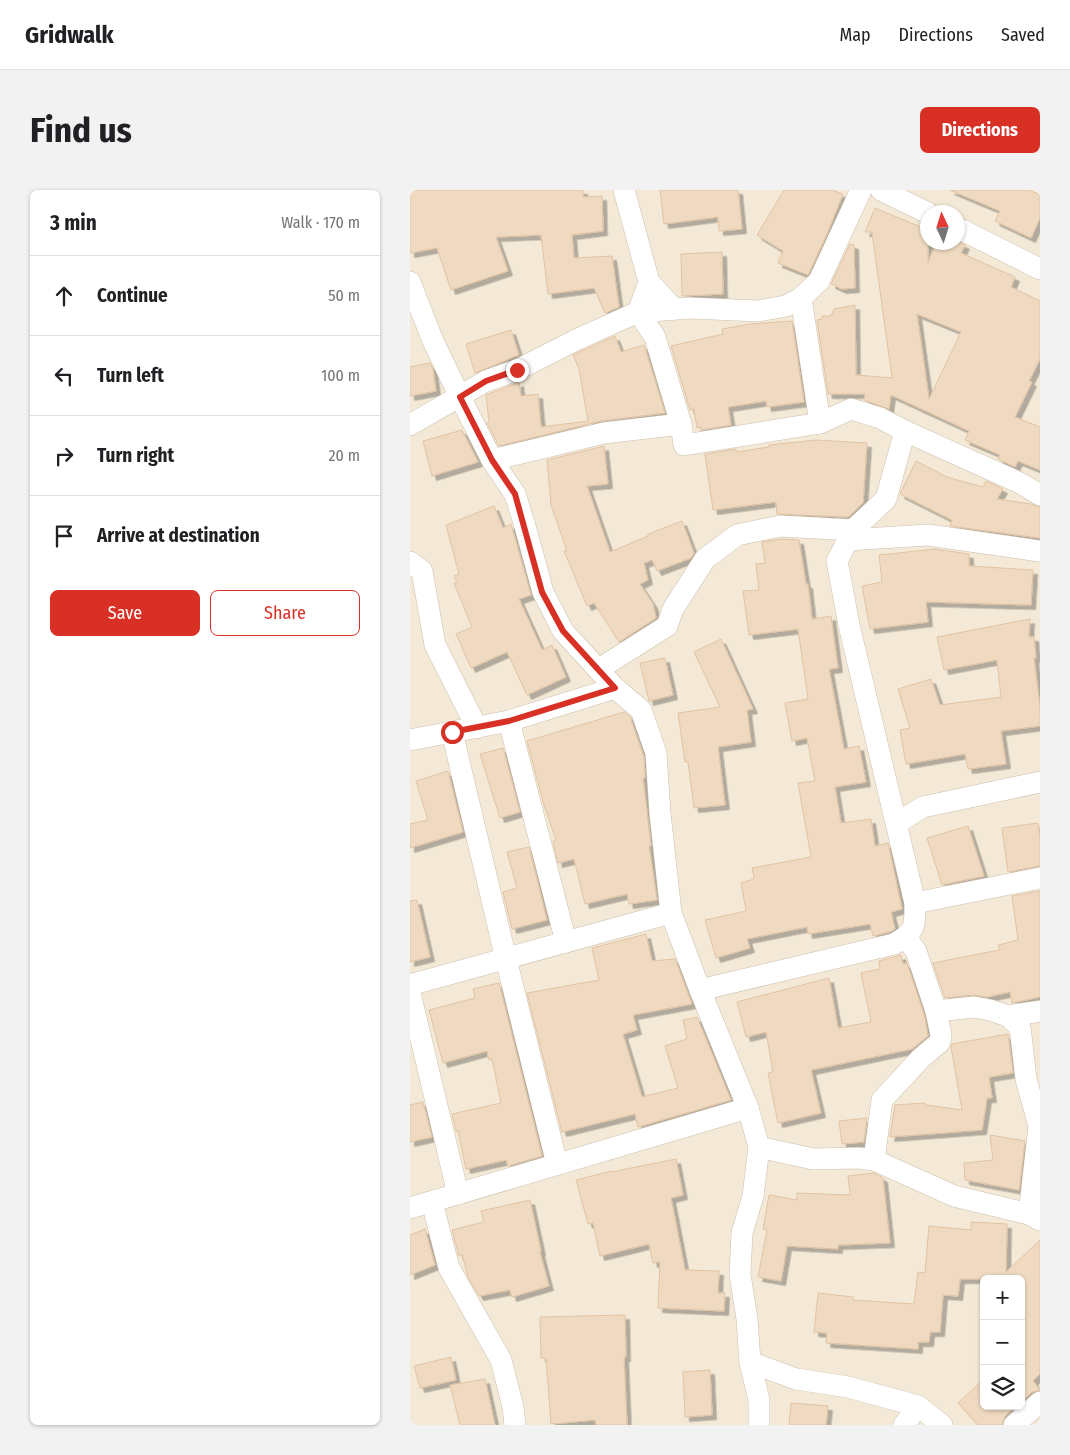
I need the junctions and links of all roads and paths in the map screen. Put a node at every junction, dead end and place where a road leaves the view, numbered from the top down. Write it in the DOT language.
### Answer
graph roads {
  1 [pos="624,190"];
  2 [pos="861,190"];
  3 [pos="881,190"];
  4 [pos="920,209"];
  5 [pos="965,232"];
  6 [pos="1040,269"];
  7 [pos="410,282"];
  8 [pos="649,282"];
  9 [pos="800,298"];
  10 [pos="674,309"];
  11 [pos="638,312"];
  12 [pos="460,397"];
  13 [pos="820,423"];
  14 [pos="681,424"];
  15 [pos="410,425"];
  16 [pos="905,432"];
  17 [pos="492,460"];
  18 [pos="1040,495"];
  19 [pos="850,535"];
  20 [pos="1040,551"];
  21 [pos="410,562"];
  22 [pos="599,669"];
  23 [pos="615,688"];
  24 [pos="509,721"];
  25 [pos="477,728"];
  26 [pos="452,732"];
  27 [pos="410,740"];
  28 [pos="1040,782"];
  29 [pos="897,823"];
  30 [pos="1040,878"];
  31 [pos="915,903"];
  32 [pos="671,913"];
  33 [pos="906,938"];
  34 [pos="566,942"];
  35 [pos="506,959"];
  36 [pos="410,985"];
  37 [pos="700,990"];
  38 [pos="410,993"];
  39 [pos="936,1011"];
  40 [pos="1040,1011"];
  41 [pos="1008,1016"];
  42 [pos="748,1108"];
  43 [pos="759,1147"];
  44 [pos="874,1160"];
  45 [pos="557,1164"];
  46 [pos="458,1194"];
  47 [pos="432,1202"];
  48 [pos="410,1208"];
  49 [pos="1034,1217"];
  50 [pos="750,1362"];
  51 [pos="783,1375"];
  52 [pos="759,1400"];
  53 [pos="1040,1402"];
  54 [pos="918,1406"];
  55 [pos="515,1425"];
  56 [pos="759,1425"];
  57 [pos="904,1425"];
  58 [pos="942,1425"];
  59 [pos="1014,1425"];
  1 -- 8 [label="street"];
  2 -- 9 [label="street"];
  3 -- 4 [label="street"];
  5 -- 6 [label="street"];
  7 -- 12 [label="street"];
  8 -- 10 [label="street"];
  8 -- 11 [label="street"];
  9 -- 10 [label="street"];
  9 -- 13 [label="street"];
  10 -- 11 [label="street"];
  11 -- 12 [label="street"];
  11 -- 14 [label="street"];
  12 -- 15 [label="street"];
  12 -- 17 [label="street"];
  13 -- 14 [label="street"];
  13 -- 16 [label="street"];
  14 -- 17 [label="street"];
  16 -- 18 [label="street"];
  16 -- 19 [label="street"];
  17 -- 22 [label="street"];
  19 -- 20 [label="street"];
  19 -- 22 [label="street"];
  19 -- 29 [label="street"];
  21 -- 25 [label="street"];
  22 -- 23 [label="street"];
  23 -- 24 [label="street"];
  23 -- 32 [label="street"];
  24 -- 25 [label="street"];
  24 -- 34 [label="street"];
  25 -- 26 [label="street"];
  26 -- 27 [label="street"];
  26 -- 35 [label="street"];
  28 -- 29 [label="street"];
  29 -- 31 [label="street"];
  30 -- 31 [label="street"];
  31 -- 33 [label="street"];
  32 -- 34 [label="street"];
  32 -- 37 [label="street"];
  33 -- 37 [label="street"];
  33 -- 39 [label="street"];
  34 -- 35 [label="street"];
  35 -- 36 [label="street"];
  35 -- 45 [label="street"];
  37 -- 42 [label="street"];
  38 -- 46 [label="street"];
  39 -- 41 [label="street"];
  39 -- 44 [label="street"];
  40 -- 41 [label="street"];
  41 -- 49 [label="street"];
  42 -- 43 [label="street"];
  42 -- 45 [label="street"];
  43 -- 44 [label="street"];
  43 -- 50 [label="street"];
  44 -- 49 [label="street"];
  45 -- 46 [label="street"];
  46 -- 47 [label="street"];
  47 -- 48 [label="street"];
  47 -- 55 [label="street"];
  50 -- 51 [label="street"];
  50 -- 52 [label="street"];
  51 -- 52 [label="street"];
  51 -- 54 [label="street"];
  52 -- 56 [label="street"];
  53 -- 59 [label="street"];
  54 -- 57 [label="street"];
  54 -- 58 [label="street"];
}
